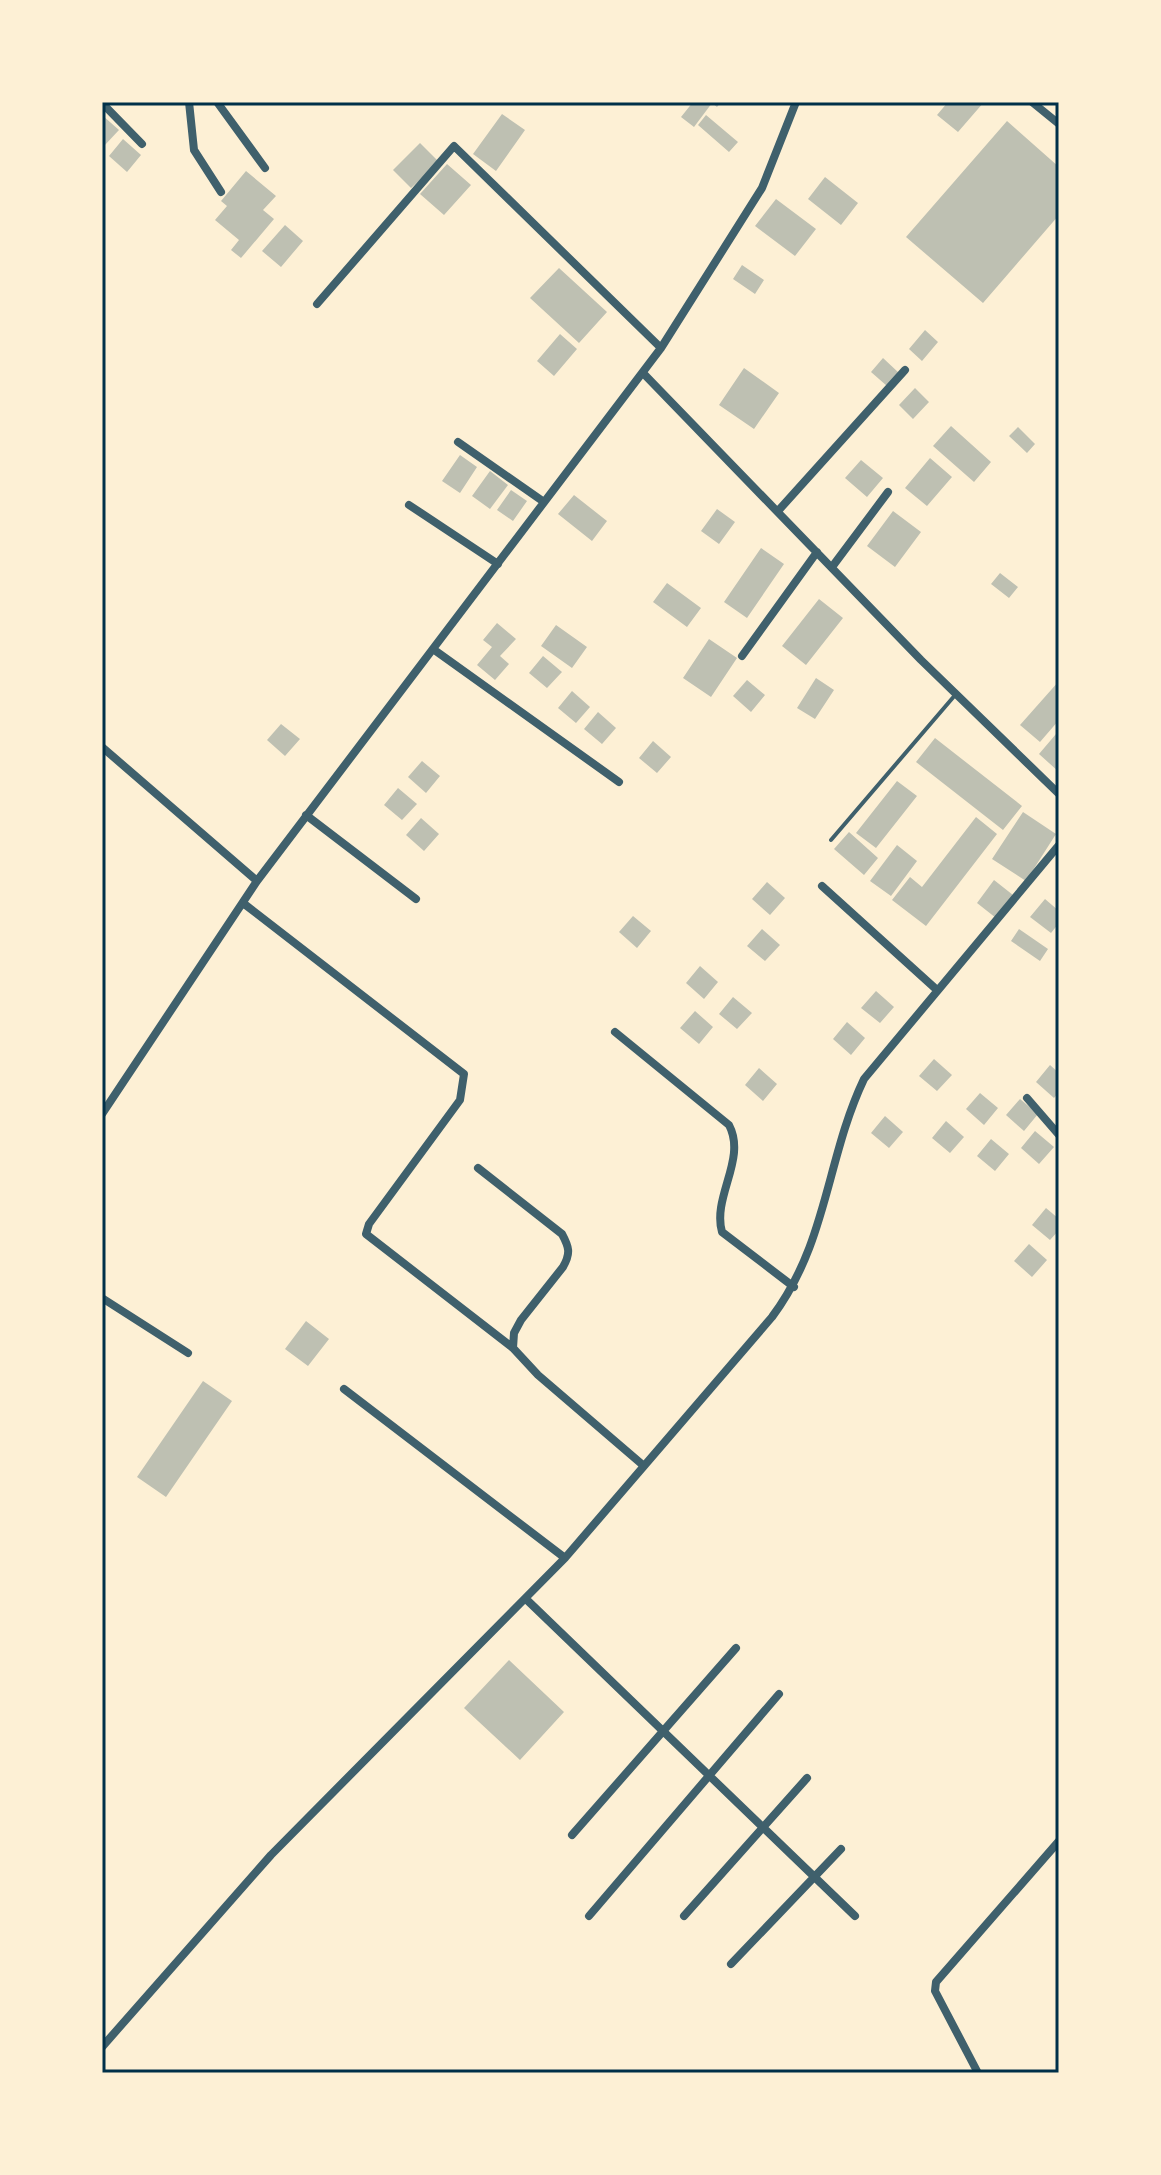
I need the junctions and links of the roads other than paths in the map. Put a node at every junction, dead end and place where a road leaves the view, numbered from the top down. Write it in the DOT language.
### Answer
graph roads {
  1 [pos="189,102"];
  2 [pos="217,102"];
  3 [pos="796,102"];
  4 [pos="1032,102"];
  5 [pos="102,103"];
  6 [pos="1059,124"];
  7 [pos="142,144"];
  8 [pos="265,168"];
  9 [pos="221,192"];
  10 [pos="317,304"];
  11 [pos="661,348"];
  12 [pos="905,370"];
  13 [pos="643,373"];
  14 [pos="458,442"];
  15 [pos="888,492"];
  16 [pos="544,502"];
  17 [pos="409,505"];
  18 [pos="778,511"];
  19 [pos="817,552"];
  20 [pos="498,564"];
  21 [pos="832,567"];
  22 [pos="433,649"];
  23 [pos="742,656"];
  24 [pos="956,694"];
  25 [pos="102,747"];
  26 [pos="619,782"];
  27 [pos="1059,794"];
  28 [pos="306,815"];
  29 [pos="831,840"];
  30 [pos="1059,845"];
  31 [pos="257,881"];
  32 [pos="822,886"];
  33 [pos="416,899"];
  34 [pos="243,903"];
  35 [pos="937,990"];
  36 [pos="615,1032"];
  37 [pos="1027,1098"];
  38 [pos="102,1114"];
  39 [pos="1059,1135"];
  40 [pos="478,1168"];
  41 [pos="794,1287"];
  42 [pos="102,1298"];
  43 [pos="513,1348"];
  44 [pos="188,1353"];
  45 [pos="344,1389"];
  46 [pos="644,1466"];
  47 [pos="565,1558"];
  48 [pos="527,1600"];
  49 [pos="736,1648"];
  50 [pos="779,1694"];
  51 [pos="664,1731"];
  52 [pos="710,1775"];
  53 [pos="807,1778"];
  54 [pos="765,1827"];
  55 [pos="572,1835"];
  56 [pos="1059,1841"];
  57 [pos="841,1849"];
  58 [pos="816,1877"];
  59 [pos="589,1916"];
  60 [pos="684,1916"];
  61 [pos="855,1916"];
  62 [pos="731,1964"];
  63 [pos="102,2047"];
  64 [pos="978,2073"];
  1 -- 9 [label="street"];
  2 -- 8 [label="street"];
  3 -- 11 [label="street"];
  4 -- 6 [label="street"];
  5 -- 7 [label="street"];
  10 -- 11 [label="street"];
  11 -- 13 [label="street"];
  12 -- 18 [label="street"];
  13 -- 16 [label="street"];
  13 -- 18 [label="street"];
  14 -- 16 [label="street"];
  15 -- 21 [label="street"];
  16 -- 20 [label="street"];
  17 -- 20 [label="street"];
  18 -- 19 [label="street"];
  19 -- 21 [label="street"];
  19 -- 23 [label="street"];
  20 -- 22 [label="street"];
  21 -- 24 [label="street"];
  22 -- 26 [label="street"];
  22 -- 28 [label="street"];
  24 -- 27 [label="street"];
  24 -- 29 [label="lane"];
  25 -- 31 [label="street"];
  28 -- 31 [label="street"];
  28 -- 33 [label="street"];
  30 -- 35 [label="street"];
  31 -- 34 [label="street"];
  32 -- 35 [label="street"];
  34 -- 38 [label="street"];
  34 -- 43 [label="street"];
  35 -- 41 [label="street"];
  36 -- 41 [label="street"];
  37 -- 39 [label="street"];
  40 -- 43 [label="street"];
  41 -- 46 [label="street"];
  42 -- 44 [label="street"];
  43 -- 46 [label="street"];
  45 -- 47 [label="street"];
  46 -- 47 [label="street"];
  47 -- 48 [label="street"];
  48 -- 51 [label="street"];
  48 -- 63 [label="street"];
  49 -- 51 [label="street"];
  50 -- 52 [label="street"];
  51 -- 52 [label="street"];
  51 -- 55 [label="street"];
  52 -- 54 [label="street"];
  52 -- 59 [label="street"];
  53 -- 54 [label="street"];
  54 -- 58 [label="street"];
  54 -- 60 [label="street"];
  56 -- 64 [label="street"];
  57 -- 58 [label="street"];
  58 -- 61 [label="street"];
  58 -- 62 [label="street"];
}
